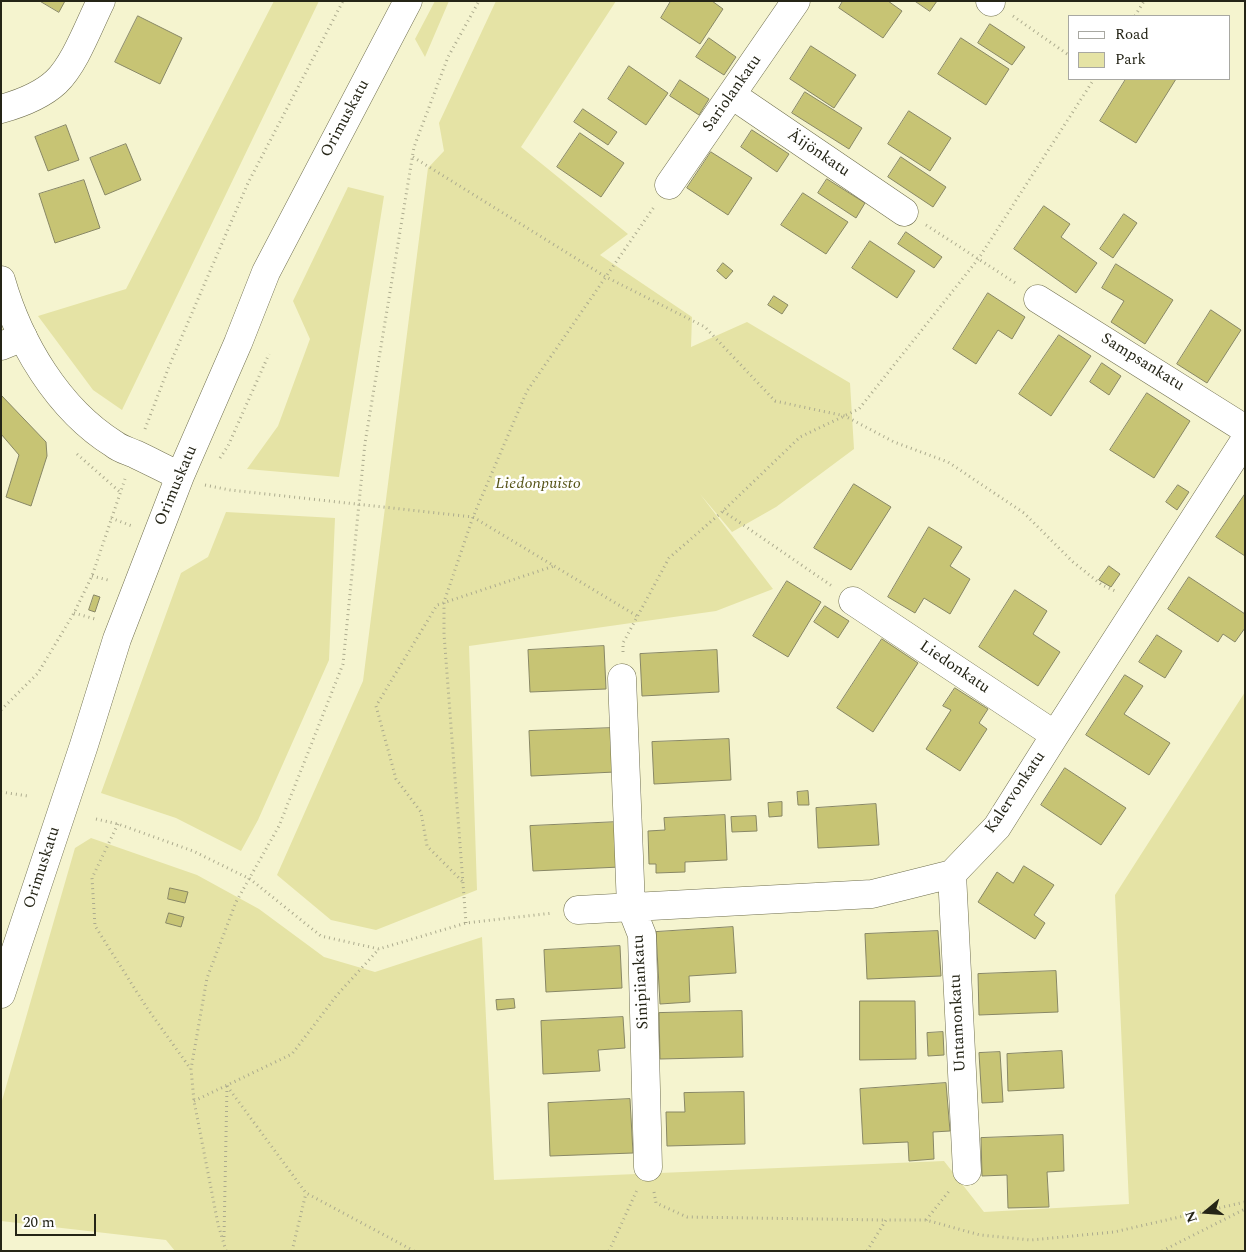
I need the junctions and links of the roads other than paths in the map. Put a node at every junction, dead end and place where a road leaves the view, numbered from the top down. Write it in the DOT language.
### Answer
graph roads {
  1 [pos="102,1"];
  2 [pos="408,1"];
  3 [pos="796,1"];
  4 [pos="732,95"];
  5 [pos="1,109"];
  6 [pos="668,185"];
  7 [pos="904,212"];
  8 [pos="1,280"];
  9 [pos="1038,299"];
  10 [pos="12,341"];
  11 [pos="1245,428"];
  12 [pos="1245,440"];
  13 [pos="190,484"];
  14 [pos="853,601"];
  15 [pos="622,678"];
  16 [pos="1054,735"];
  17 [pos="952,874"];
  18 [pos="632,907"];
  19 [pos="578,910"];
  20 [pos="1,994"];
  21 [pos="648,1167"];
  22 [pos="967,1170"];
  1 -- 5 [label="street"];
  2 -- 13 [label="street, Orimuskatu"];
  3 -- 4 [label="street, Sariolankatu"];
  4 -- 6 [label="street, Sariolankatu"];
  4 -- 7 [label="street, Äijönkatu"];
  8 -- 10 [label="street"];
  9 -- 11 [label="street, Sampsankatu"];
  10 -- 13 [label="street"];
  12 -- 16 [label="street, Kalervonkatu"];
  13 -- 20 [label="street, Orimuskatu"];
  14 -- 16 [label="street, Liedonkatu"];
  15 -- 18 [label="street, Sinipiiankatu"];
  16 -- 17 [label="street, Kalervonkatu"];
  17 -- 18 [label="street"];
  17 -- 22 [label="street, Untamonkatu"];
  18 -- 19 [label="street"];
  18 -- 21 [label="street, Sinipiiankatu"];
}
